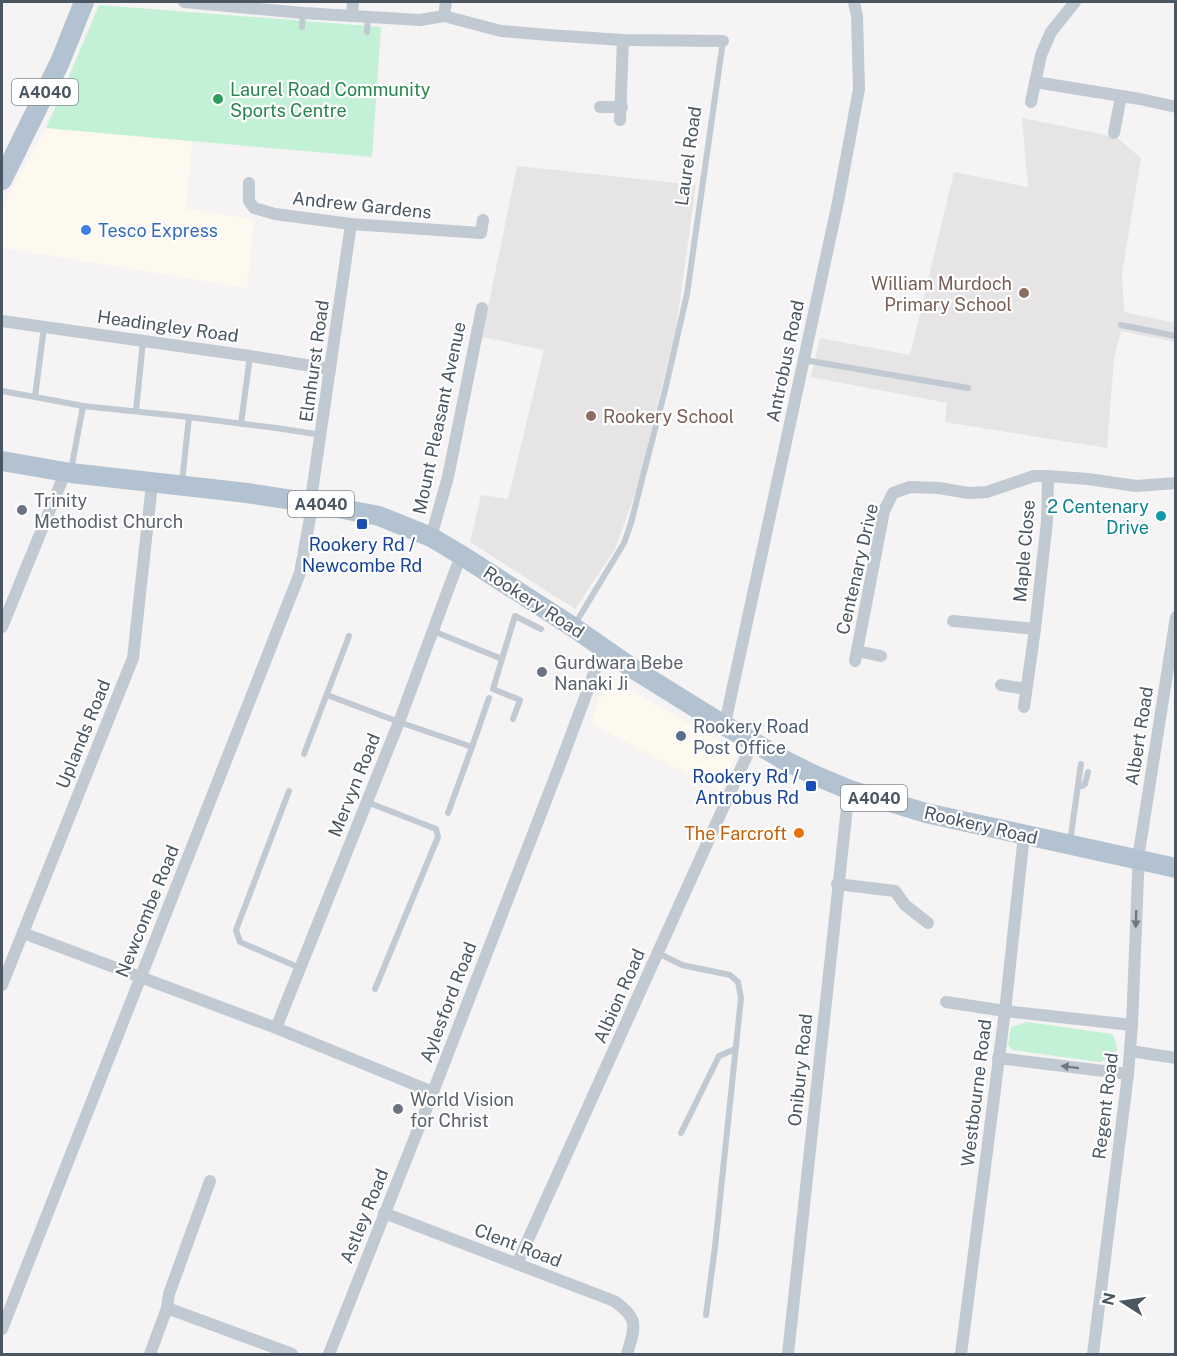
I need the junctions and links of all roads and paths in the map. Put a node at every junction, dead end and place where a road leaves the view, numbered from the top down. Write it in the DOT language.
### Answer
graph roads {
  1 [pos="84,2"];
  2 [pos="184,2"];
  3 [pos="353,2"];
  4 [pos="446,2"];
  5 [pos="854,2"];
  6 [pos="1075,2"];
  7 [pos="235,4"];
  8 [pos="303,13"];
  9 [pos="352,16"];
  10 [pos="444,16"];
  11 [pos="368,17"];
  12 [pos="302,27"];
  13 [pos="367,32"];
  14 [pos="623,40"];
  15 [pos="723,41"];
  16 [pos="1035,82"];
  17 [pos="1121,96"];
  18 [pos="1031,102"];
  19 [pos="600,106"];
  20 [pos="622,106"];
  21 [pos="1176,106"];
  22 [pos="620,120"];
  23 [pos="1114,133"];
  24 [pos="2,180"];
  25 [pos="249,183"];
  26 [pos="483,220"];
  27 [pos="351,224"];
  28 [pos="482,308"];
  29 [pos="2,321"];
  30 [pos="1121,325"];
  31 [pos="44,327"];
  32 [pos="1176,336"];
  33 [pos="143,341"];
  34 [pos="250,356"];
  35 [pos="804,360"];
  36 [pos="330,369"];
  37 [pos="968,388"];
  38 [pos="2,392"];
  39 [pos="35,397"];
  40 [pos="83,406"];
  41 [pos="136,411"];
  42 [pos="189,417"];
  43 [pos="241,424"];
  44 [pos="322,435"];
  45 [pos="2,461"];
  46 [pos="68,473"];
  47 [pos="1047,476"];
  48 [pos="1176,483"];
  49 [pos="152,484"];
  50 [pos="181,486"];
  51 [pos="312,502"];
  52 [pos="431,537"];
  53 [pos="461,555"];
  54 [pos="1176,617"];
  55 [pos="954,621"];
  56 [pos="2,627"];
  57 [pos="573,627"];
  58 [pos="541,629"];
  59 [pos="1035,629"];
  60 [pos="433,632"];
  61 [pos="349,636"];
  62 [pos="605,649"];
  63 [pos="881,656"];
  64 [pos="502,659"];
  65 [pos="1001,686"];
  66 [pos="1026,689"];
  67 [pos="327,695"];
  68 [pos="489,698"];
  69 [pos="1024,707"];
  70 [pos="513,719"];
  71 [pos="399,722"];
  72 [pos="722,724"];
  73 [pos="753,742"];
  74 [pos="472,747"];
  75 [pos="304,754"];
  76 [pos="1081,764"];
  77 [pos="1088,772"];
  78 [pos="1078,786"];
  79 [pos="850,790"];
  80 [pos="289,791"];
  81 [pos="367,802"];
  82 [pos="448,813"];
  83 [pos="1024,835"];
  84 [pos="1070,845"];
  85 [pos="1138,860"];
  86 [pos="1176,868"];
  87 [pos="837,884"];
  88 [pos="928,923"];
  89 [pos="23,933"];
  90 [pos="658,953"];
  91 [pos="300,968"];
  92 [pos="140,976"];
  93 [pos="2,985"];
  94 [pos="375,989"];
  95 [pos="946,1002"];
  96 [pos="1005,1011"];
  97 [pos="1132,1025"];
  98 [pos="276,1028"];
  99 [pos="735,1049"];
  100 [pos="1130,1051"];
  101 [pos="998,1058"];
  102 [pos="1176,1058"];
  103 [pos="1128,1074"];
  104 [pos="433,1092"];
  105 [pos="681,1133"];
  106 [pos="210,1181"];
  107 [pos="384,1213"];
  108 [pos="517,1264"];
  109 [pos="167,1308"];
  110 [pos="706,1315"];
  111 [pos="2,1329"];
  112 [pos="150,1354"];
  113 [pos="292,1354"];
  114 [pos="329,1354"];
  115 [pos="627,1354"];
  116 [pos="788,1354"];
  117 [pos="961,1354"];
  118 [pos="1093,1354"];
  1 -- 24 [label="main road, A4040"];
  2 -- 7 [label="street, Laurel Road"];
  3 -- 9 [label="street"];
  4 -- 10 [label="street"];
  5 -- 35 [label="street, Antrobus Road"];
  6 -- 16 [label="street"];
  7 -- 8 [label="street, Laurel Road"];
  8 -- 9 [label="street, Laurel Road"];
  8 -- 12 [label="lane"];
  9 -- 11 [label="street, Laurel Road"];
  10 -- 11 [label="street, Laurel Road"];
  10 -- 14 [label="street, Laurel Road"];
  11 -- 13 [label="lane"];
  14 -- 15 [label="street, Laurel Road"];
  14 -- 20 [label="street"];
  15 -- 57 [label="lane, Laurel Road"];
  16 -- 17 [label="street"];
  16 -- 18 [label="street"];
  17 -- 21 [label="street"];
  17 -- 23 [label="street"];
  19 -- 20 [label="street"];
  20 -- 22 [label="street"];
  25 -- 27 [label="street, Andrew Gardens"];
  26 -- 27 [label="street, Andrew Gardens"];
  27 -- 36 [label="street, Elmhurst Road"];
  28 -- 52 [label="street, Mount Pleasant Avenue"];
  29 -- 31 [label="street, Headingley Road"];
  30 -- 32 [label="lane"];
  31 -- 33 [label="street, Headingley Road"];
  31 -- 39 [label="lane"];
  33 -- 34 [label="street, Headingley Road"];
  33 -- 41 [label="lane"];
  34 -- 36 [label="street, Headingley Road"];
  34 -- 43 [label="lane"];
  35 -- 37 [label="lane"];
  35 -- 72 [label="street, Antrobus Road"];
  36 -- 44 [label="street, Elmhurst Road"];
  38 -- 39 [label="lane"];
  39 -- 40 [label="lane"];
  40 -- 41 [label="lane"];
  40 -- 46 [label="lane"];
  41 -- 42 [label="lane"];
  42 -- 43 [label="lane"];
  42 -- 50 [label="lane"];
  43 -- 44 [label="lane"];
  44 -- 51 [label="street, Elmhurst Road"];
  45 -- 46 [label="main road, Rookery Road / A4040"];
  46 -- 49 [label="main road, Rookery Road / A4040"];
  46 -- 56 [label="street"];
  47 -- 48 [label="street, Centenary Drive"];
  47 -- 59 [label="street, Maple Close"];
  47 -- 63 [label="street, Centenary Drive"];
  49 -- 50 [label="main road, Rookery Road / A4040"];
  49 -- 89 [label="street, Uplands Road"];
  50 -- 51 [label="main road, Rookery Road / A4040"];
  51 -- 52 [label="main road, Rookery Road / A4040"];
  51 -- 92 [label="street, Newcombe Road"];
  52 -- 53 [label="main road, Rookery Road / A4040"];
  53 -- 57 [label="main road, Rookery Road / A4040"];
  53 -- 60 [label="street, Mervyn Road"];
  54 -- 85 [label="street, Albert Road"];
  55 -- 59 [label="street, Maple Close"];
  57 -- 62 [label="main road, Rookery Road / A4040"];
  58 -- 64 [label="lane"];
  59 -- 66 [label="street, Maple Close"];
  60 -- 64 [label="lane"];
  60 -- 71 [label="street, Mervyn Road"];
  61 -- 67 [label="lane"];
  62 -- 72 [label="main road, Rookery Road / A4040"];
  62 -- 104 [label="street, Aylesford Road"];
  64 -- 70 [label="lane"];
  65 -- 66 [label="street"];
  66 -- 69 [label="street, Maple Close"];
  67 -- 71 [label="lane"];
  67 -- 75 [label="lane"];
  68 -- 74 [label="lane"];
  71 -- 74 [label="lane"];
  71 -- 81 [label="street, Mervyn Road"];
  72 -- 73 [label="main road, Rookery Road / A4040"];
  73 -- 79 [label="main road, Rookery Road / A4040"];
  73 -- 90 [label="street, Albion Road"];
  74 -- 82 [label="lane"];
  76 -- 78 [label="lane"];
  77 -- 78 [label="lane"];
  78 -- 84 [label="lane"];
  79 -- 83 [label="main road, Rookery Road / A4040"];
  79 -- 87 [label="street, Onibury Road"];
  80 -- 91 [label="lane"];
  81 -- 91 [label="street, Mervyn Road"];
  81 -- 94 [label="lane"];
  83 -- 84 [label="main road, Rookery Road / A4040"];
  83 -- 96 [label="street, Westbourne Road"];
  84 -- 85 [label="main road, Rookery Road / A4040"];
  85 -- 86 [label="main road, Rookery Road / A4040"];
  85 -- 97 [label="street, Regent Road, one-way"];
  87 -- 88 [label="street"];
  87 -- 116 [label="street, Onibury Road"];
  89 -- 92 [label="street, Aylesford Road"];
  89 -- 93 [label="street, Uplands Road"];
  90 -- 99 [label="lane"];
  90 -- 108 [label="street, Albion Road"];
  91 -- 98 [label="street, Mervyn Road"];
  92 -- 98 [label="street, Aylesford Road"];
  92 -- 111 [label="street, Newcombe Road"];
  95 -- 96 [label="street"];
  96 -- 97 [label="street"];
  96 -- 101 [label="street, Westbourne Road"];
  97 -- 100 [label="street, Regent Road"];
  98 -- 104 [label="street, Aylesford Road"];
  99 -- 105 [label="lane"];
  99 -- 110 [label="lane"];
  100 -- 102 [label="street"];
  100 -- 103 [label="street, Regent Road"];
  103 -- 101 [label="street, one-way"];
  101 -- 117 [label="street, Westbourne Road"];
  103 -- 118 [label="street, Regent Road"];
  104 -- 107 [label="street, Astley Road"];
  106 -- 109 [label="street"];
  107 -- 108 [label="street, Clent Road"];
  107 -- 114 [label="street, Astley Road"];
  108 -- 115 [label="street, Clent Road"];
  109 -- 112 [label="street"];
  109 -- 113 [label="street"];
}
